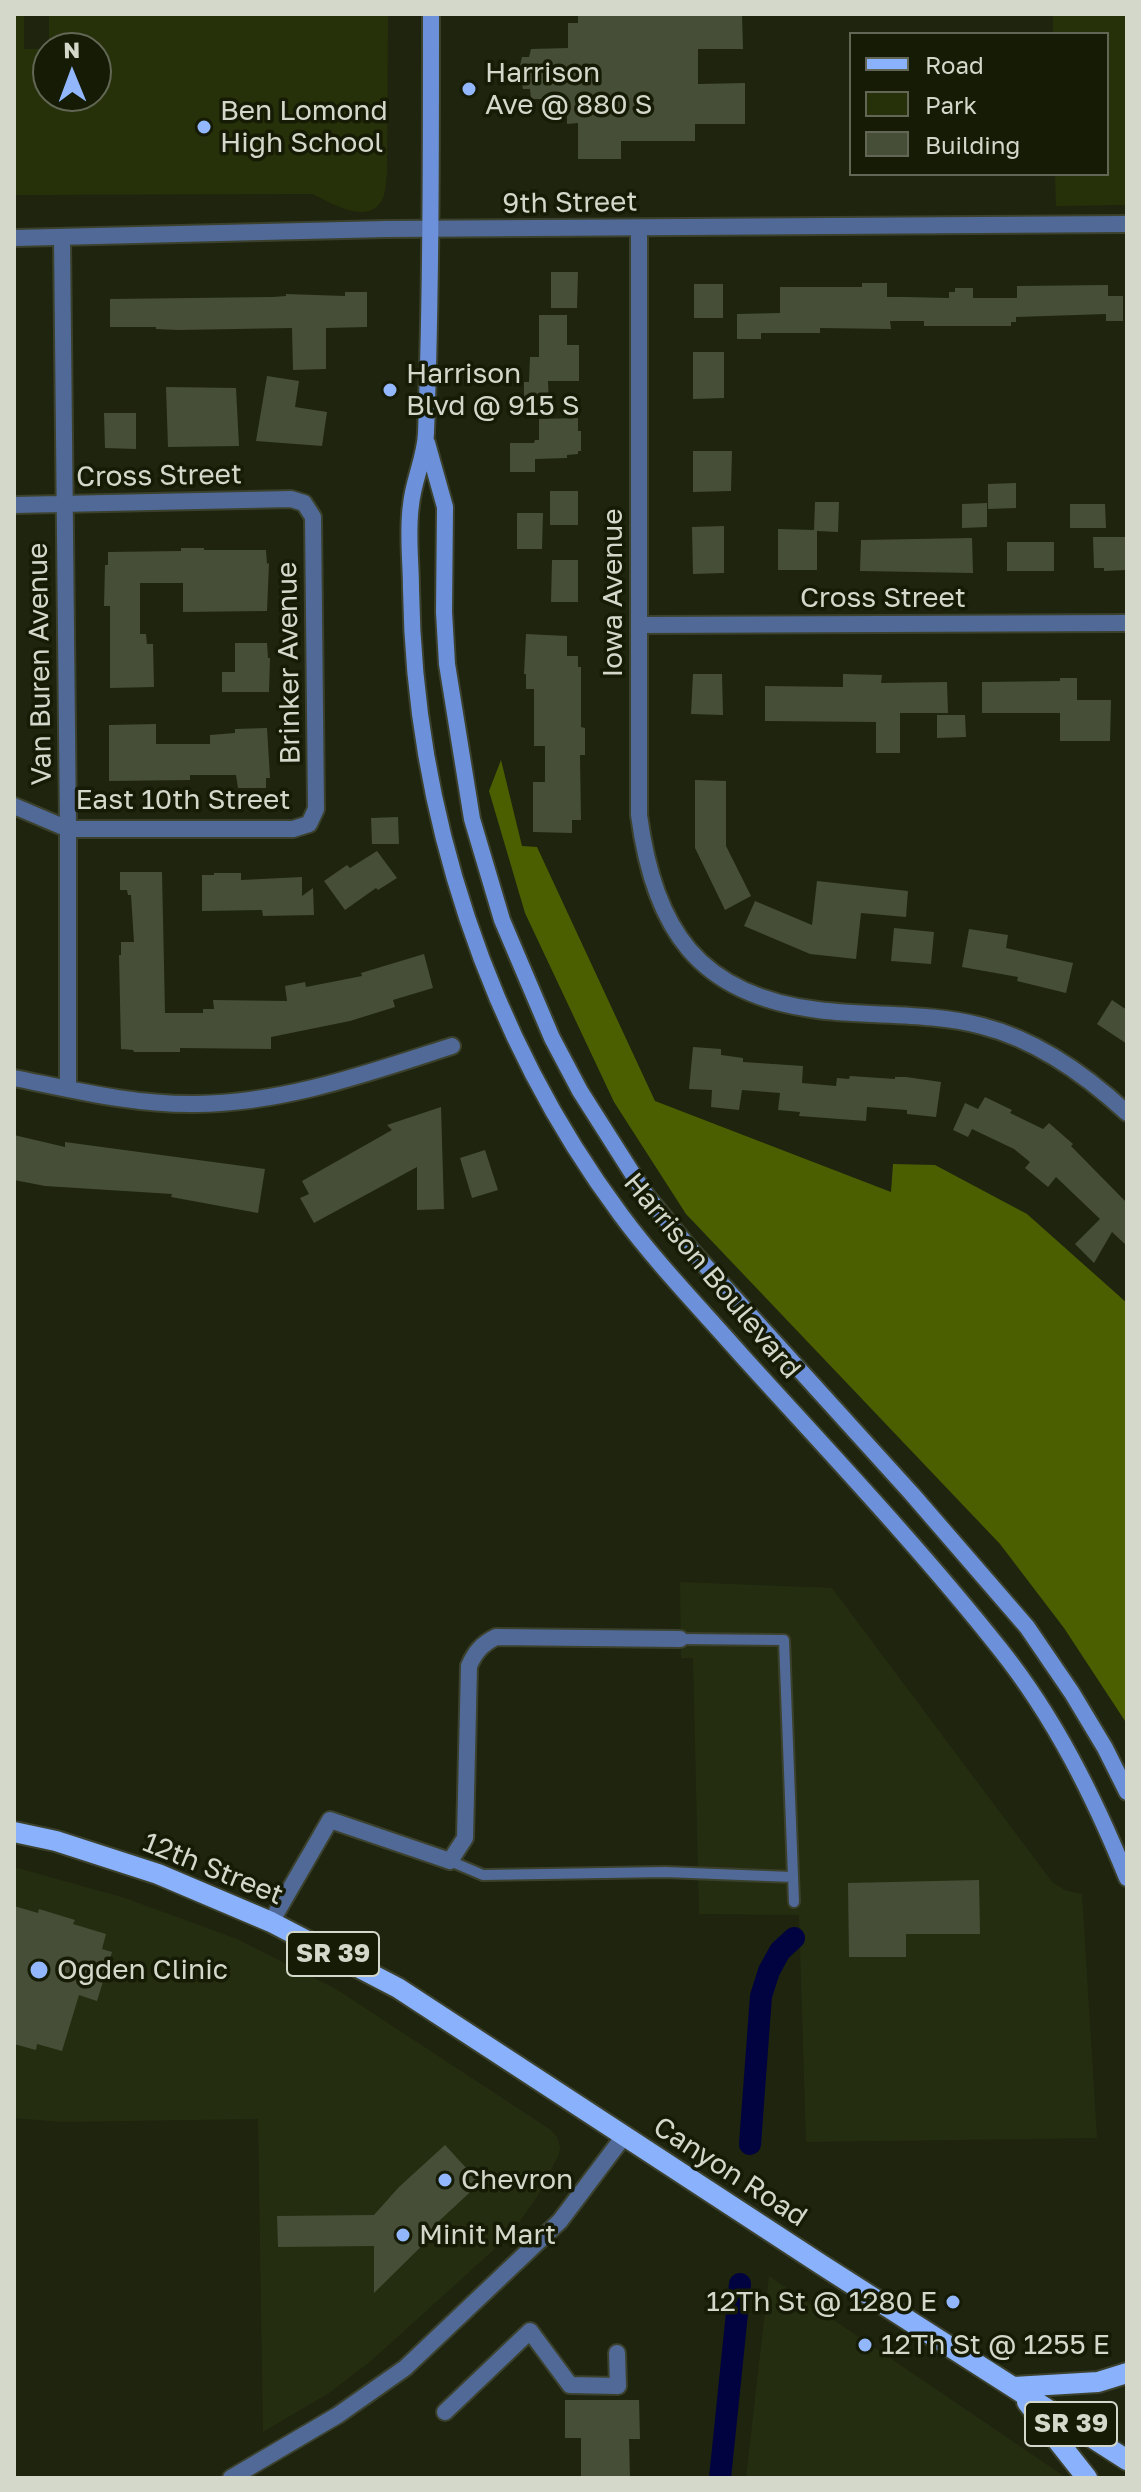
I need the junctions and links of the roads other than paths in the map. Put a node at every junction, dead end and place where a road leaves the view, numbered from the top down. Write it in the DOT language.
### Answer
graph roads {
  1 [pos="431,14"];
  2 [pos="1127,224"];
  3 [pos="639,228"];
  4 [pos="430,231"];
  5 [pos="14,238"];
  6 [pos="62,238"];
  7 [pos="426,441"];
  8 [pos="304,503"];
  9 [pos="14,505"];
  10 [pos="64,505"];
  11 [pos="1127,623"];
  12 [pos="639,625"];
  13 [pos="14,806"];
  14 [pos="309,824"];
  15 [pos="68,829"];
  16 [pos="452,1046"];
  17 [pos="14,1078"];
  18 [pos="68,1089"];
  19 [pos="1127,1113"];
  20 [pos="680,1639"];
  21 [pos="1127,1792"];
  22 [pos="14,1832"];
  23 [pos="450,1861"];
  24 [pos="792,1877"];
  25 [pos="1127,1878"];
  26 [pos="794,1902"];
  27 [pos="271,1922"];
  28 [pos="624,2136"];
  29 [pos="617,2353"];
  30 [pos="1127,2373"];
  31 [pos="1014,2387"];
  32 [pos="445,2412"];
  33 [pos="1127,2460"];
  34 [pos="231,2478"];
  35 [pos="1087,2478"];
  1 -- 4 [label="main road, Harrison Boulevard"];
  2 -- 3 [label="street, 9th Street"];
  3 -- 4 [label="street, 9th Street"];
  3 -- 12 [label="street, Iowa Avenue"];
  4 -- 6 [label="street, 9th Street"];
  4 -- 7 [label="main road, Harrison Boulevard"];
  5 -- 6 [label="street, 9th Street"];
  6 -- 10 [label="street, Van Buren Avenue"];
  7 -- 21 [label="main road, Harrison Boulevard"];
  7 -- 25 [label="main road, Harrison Boulevard"];
  8 -- 10 [label="street, Cross Street"];
  8 -- 14 [label="street, Brinker Avenue"];
  9 -- 10 [label="street, Cross Street"];
  10 -- 15 [label="street, Van Buren Avenue"];
  11 -- 12 [label="street, Cross Street"];
  12 -- 19 [label="street, Iowa Avenue"];
  13 -- 15 [label="street, East 10th Street"];
  14 -- 15 [label="street, East 10th Street"];
  15 -- 18 [label="street, Van Buren Avenue"];
  16 -- 18 [label="street"];
  17 -- 18 [label="street"];
  20 -- 23 [label="street"];
  20 -- 24 [label="lane"];
  22 -- 27 [label="main road, 12th Street / SR 39"];
  23 -- 24 [label="lane"];
  23 -- 27 [label="street"];
  24 -- 26 [label="lane"];
  27 -- 28 [label="main road, 12th Street / SR 39"];
  28 -- 31 [label="main road, Canyon Road / SR 39"];
  28 -- 34 [label="street, Canyon Road"];
  29 -- 32 [label="street"];
  30 -- 31 [label="main road"];
  31 -- 33 [label="main road, Canyon Road / SR 39"];
  31 -- 35 [label="main road"];
}
